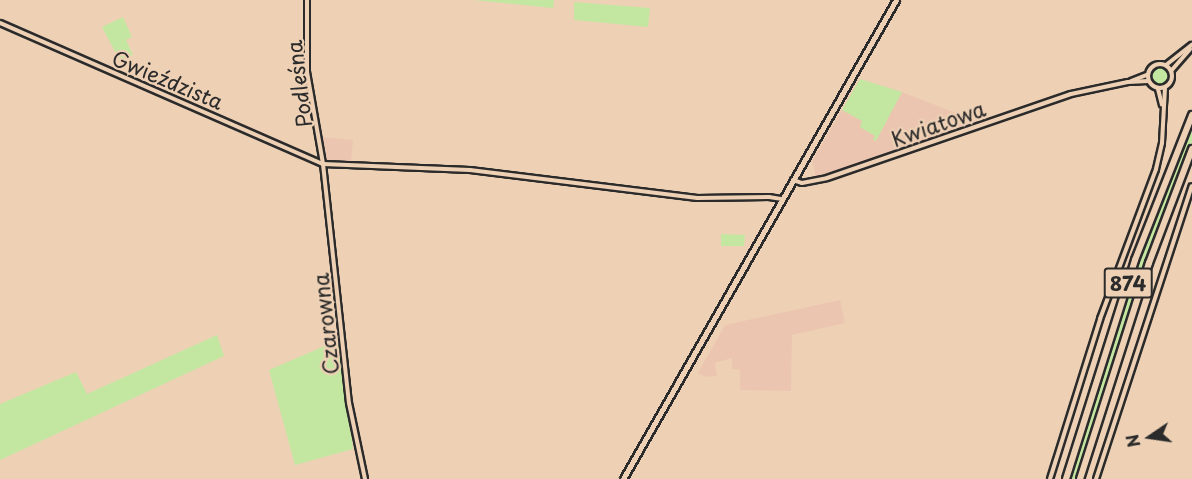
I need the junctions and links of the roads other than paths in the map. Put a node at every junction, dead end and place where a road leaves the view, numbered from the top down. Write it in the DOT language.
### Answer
graph roads {
  1 [pos="307,0"];
  2 [pos="896,0"];
  3 [pos="0,23"];
  4 [pos="1192,45"];
  5 [pos="1166,65"];
  6 [pos="1171,71"];
  7 [pos="1147,75"];
  8 [pos="1148,81"];
  9 [pos="1128,82"];
  10 [pos="1165,88"];
  11 [pos="1157,89"];
  12 [pos="1163,108"];
  13 [pos="1192,115"];
  14 [pos="1192,149"];
  15 [pos="323,164"];
  16 [pos="793,179"];
  17 [pos="1192,186"];
  18 [pos="781,199"];
  19 [pos="365,479"];
  20 [pos="622,479"];
  21 [pos="1050,479"];
  22 [pos="1066,479"];
  23 [pos="1080,479"];
  24 [pos="1096,479"];
  1 -- 15 [label="street, Podleśna"];
  2 -- 16 [label="street"];
  3 -- 15 [label="street, Gwieździsta"];
  4 -- 5 [label="street"];
  4 -- 6 [label="street"];
  5 -- 6 [label="street"];
  5 -- 7 [label="street"];
  6 -- 10 [label="street"];
  7 -- 8 [label="street"];
  7 -- 9 [label="street"];
  8 -- 9 [label="street"];
  8 -- 11 [label="street"];
  9 -- 16 [label="street, Kwiatowa"];
  10 -- 11 [label="street"];
  10 -- 12 [label="street"];
  11 -- 12 [label="street"];
  12 -- 21 [label="street"];
  13 -- 22 [label="main road, 874"];
  14 -- 23 [label="main road, 874"];
  15 -- 18 [label="street"];
  15 -- 19 [label="street, Czarowna"];
  16 -- 18 [label="street"];
  17 -- 24 [label="street"];
  18 -- 20 [label="street"];
}
